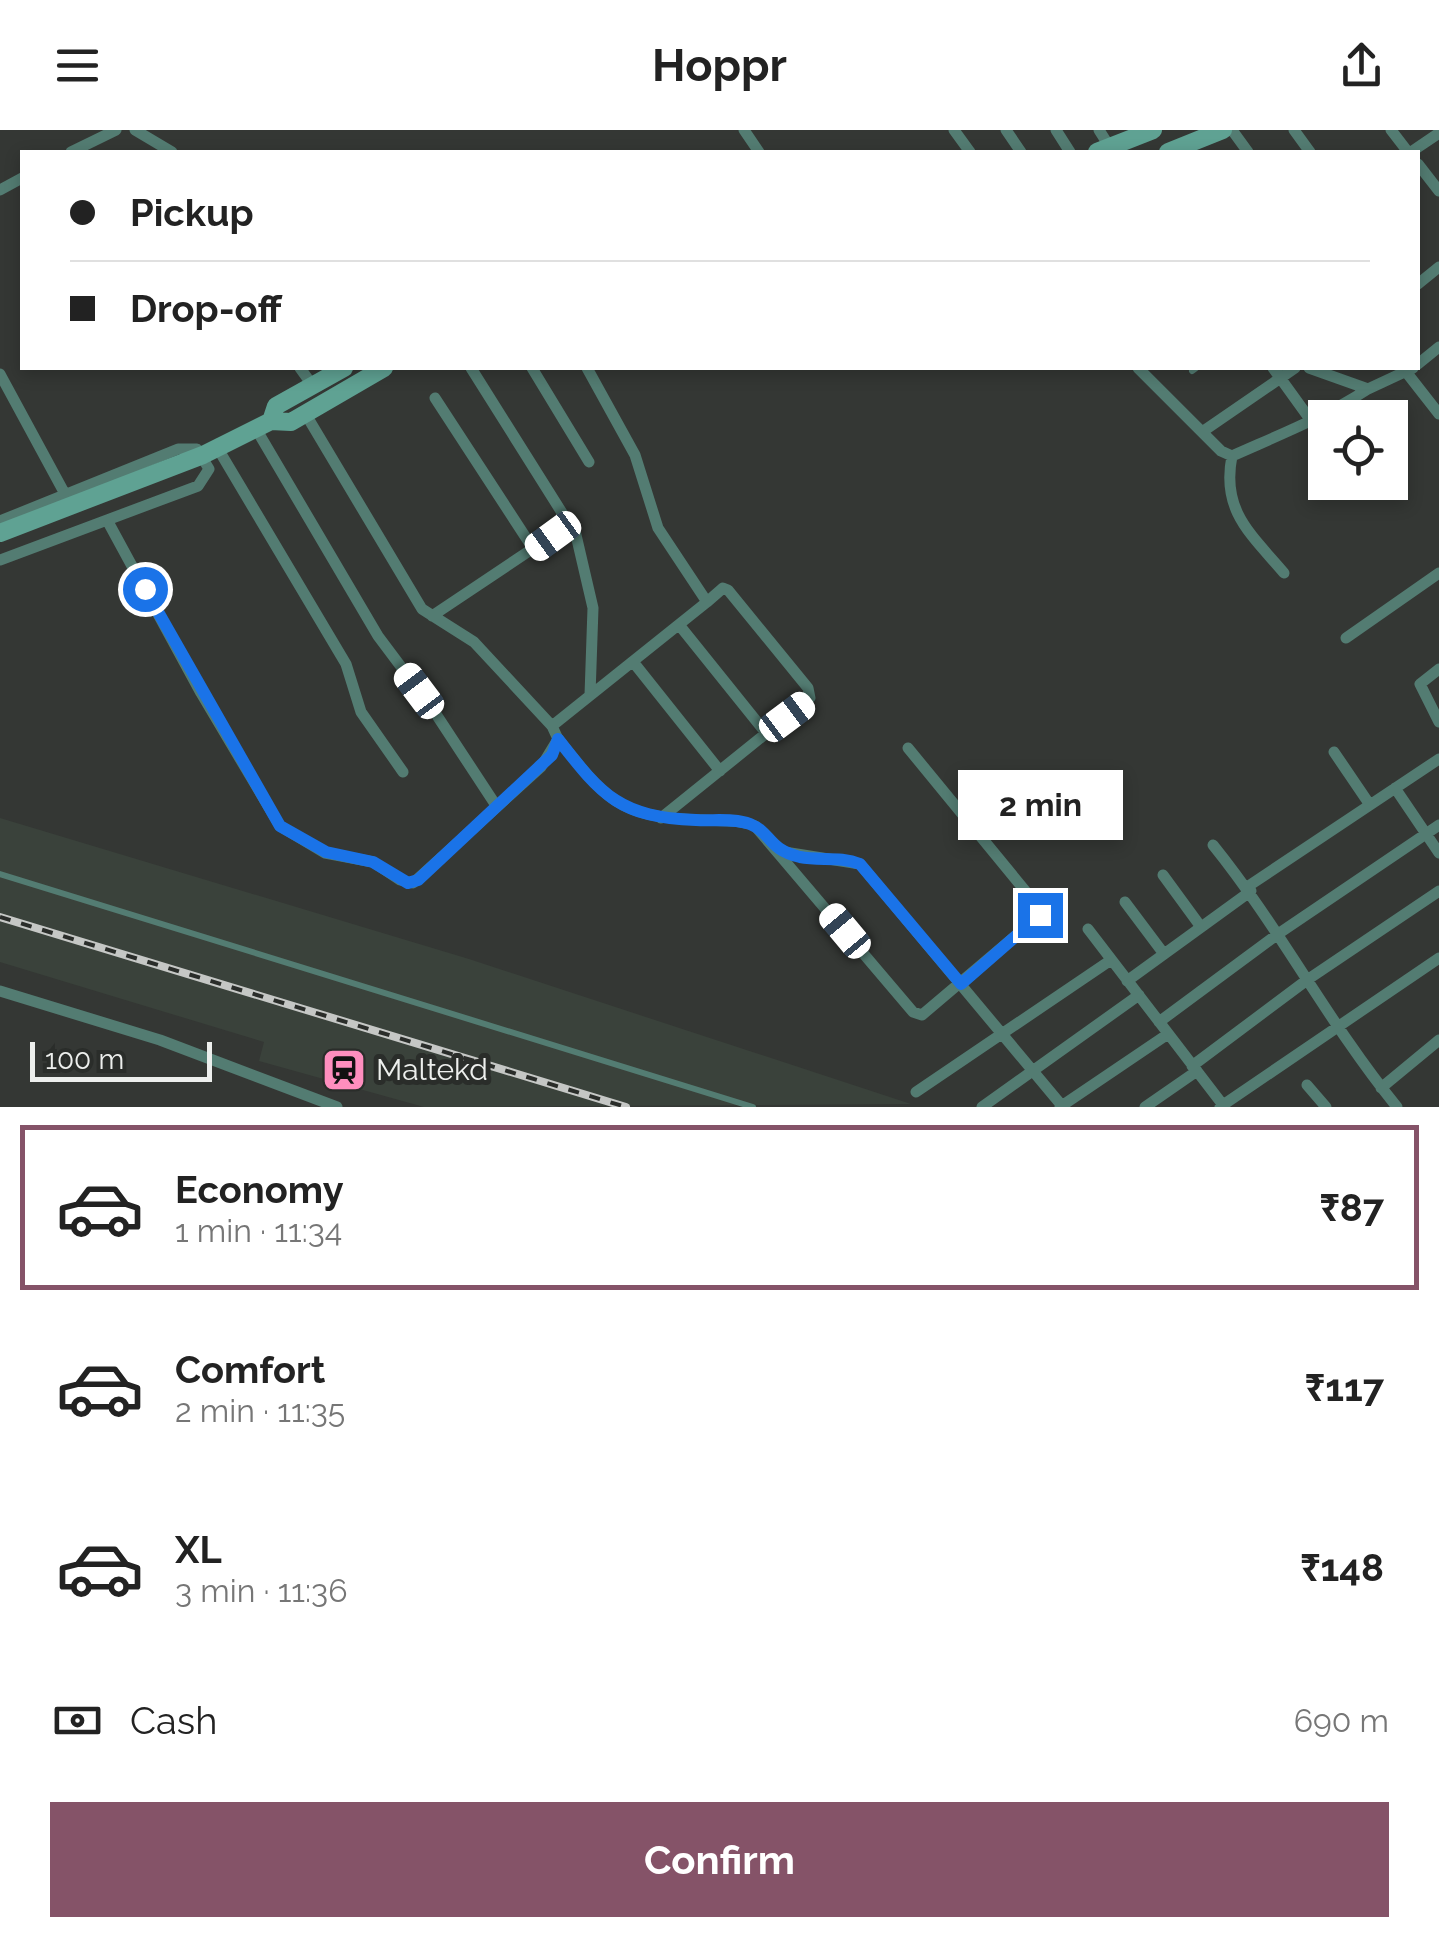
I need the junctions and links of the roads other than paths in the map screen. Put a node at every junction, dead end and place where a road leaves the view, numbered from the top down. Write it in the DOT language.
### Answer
graph roads {
  1 [pos="116,130"];
  2 [pos="135,130"];
  3 [pos="1153,130"];
  4 [pos="1223,130"];
  5 [pos="1391,130"];
  6 [pos="1439,133"];
  7 [pos="76,150"];
  8 [pos="169,150"];
  9 [pos="1109,150"];
  10 [pos="1180,150"];
  11 [pos="1407,150"];
  12 [pos="1412,150"];
  13 [pos="1420,166"];
  14 [pos="1439,190"];
  15 [pos="301,370"];
  16 [pos="340,370"];
  17 [pos="380,370"];
  18 [pos="472,370"];
  19 [pos="533,370"];
  20 [pos="589,370"];
  21 [pos="1140,370"];
  22 [pos="1315,370"];
  23 [pos="1406,370"];
  24 [pos="1411,370"];
  25 [pos="1277,372"];
  26 [pos="0,374"];
  27 [pos="312,386"];
  28 [pos="1368,389"];
  29 [pos="435,398"];
  30 [pos="1349,400"];
  31 [pos="1437,408"];
  32 [pos="305,412"];
  33 [pos="1308,416"];
  34 [pos="1308,423"];
  35 [pos="263,424"];
  36 [pos="1202,432"];
  37 [pos="203,454"];
  38 [pos="1232,456"];
  39 [pos="589,462"];
  40 [pos="66,494"];
  41 [pos="108,520"];
  42 [pos="0,521"];
  43 [pos="571,523"];
  44 [pos="0,534"];
  45 [pos="534,550"];
  46 [pos="0,560"];
  47 [pos="1439,572"];
  48 [pos="1284,573"];
  49 [pos="708,602"];
  50 [pos="432,616"];
  51 [pos="680,626"];
  52 [pos="1346,638"];
  53 [pos="634,662"];
  54 [pos="1439,668"];
  55 [pos="590,696"];
  56 [pos="1439,722"];
  57 [pos="552,726"];
  58 [pos="766,733"];
  59 [pos="558,739"];
  60 [pos="908,748"];
  61 [pos="1334,752"];
  62 [pos="1439,758"];
  63 [pos="720,770"];
  64 [pos="403,772"];
  65 [pos="1395,788"];
  66 [pos="1370,805"];
  67 [pos="497,806"];
  68 [pos="661,818"];
  69 [pos="1439,825"];
  70 [pos="1426,834"];
  71 [pos="1213,844"];
  72 [pos="778,851"];
  73 [pos="1439,853"];
  74 [pos="0,874"];
  75 [pos="1163,875"];
  76 [pos="1249,889"];
  77 [pos="1439,891"];
  78 [pos="1125,902"];
  79 [pos="1201,927"];
  80 [pos="1088,929"];
  81 [pos="1278,934"];
  82 [pos="1164,954"];
  83 [pos="1439,958"];
  84 [pos="1111,960"];
  85 [pos="1307,980"];
  86 [pos="1127,981"];
  87 [pos="961,984"];
  88 [pos="0,991"];
  89 [pos="1138,995"];
  90 [pos="1159,1022"];
  91 [pos="1336,1027"];
  92 [pos="1002,1033"];
  93 [pos="1168,1034"];
  94 [pos="1439,1040"];
  95 [pos="1194,1069"];
  96 [pos="1033,1070"];
  97 [pos="1307,1085"];
  98 [pos="1381,1088"];
  99 [pos="916,1092"];
  100 [pos="1222,1106"];
  101 [pos="337,1107"];
  102 [pos="753,1107"];
  103 [pos="982,1107"];
  104 [pos="1062,1107"];
  105 [pos="1144,1107"];
  106 [pos="1326,1107"];
  107 [pos="1397,1107"];
  1 -- 7 [label="street"];
  2 -- 8 [label="street"];
  3 -- 9 [label="main road"];
  4 -- 10 [label="main road"];
  5 -- 11 [label="street"];
  6 -- 12 [label="street"];
  13 -- 14 [label="street"];
  15 -- 27 [label="street"];
  16 -- 27 [label="main road"];
  17 -- 32 [label="main road"];
  18 -- 43 [label="street"];
  19 -- 39 [label="street"];
  20 -- 49 [label="street"];
  21 -- 36 [label="street"];
  22 -- 28 [label="street"];
  23 -- 28 [label="street"];
  24 -- 31 [label="street"];
  25 -- 33 [label="street"];
  25 -- 36 [label="street"];
  26 -- 40 [label="street"];
  27 -- 35 [label="main road"];
  28 -- 30 [label="street"];
  29 -- 45 [label="street"];
  32 -- 35 [label="main road"];
  32 -- 50 [label="street"];
  34 -- 38 [label="street"];
  35 -- 37 [label="main road"];
  35 -- 67 [label="street"];
  36 -- 38 [label="street"];
  37 -- 40 [label="street"];
  37 -- 41 [label="street"];
  37 -- 44 [label="main road"];
  37 -- 64 [label="street"];
  38 -- 48 [label="street"];
  40 -- 42 [label="street"];
  41 -- 46 [label="street"];
  41 -- 67 [label="street"];
  43 -- 45 [label="street"];
  43 -- 55 [label="street"];
  45 -- 50 [label="street"];
  47 -- 52 [label="street"];
  49 -- 51 [label="street"];
  49 -- 58 [label="street"];
  50 -- 57 [label="street"];
  51 -- 53 [label="street"];
  51 -- 58 [label="street"];
  53 -- 55 [label="street"];
  53 -- 63 [label="street"];
  54 -- 56 [label="street"];
  55 -- 57 [label="street"];
  57 -- 59 [label="street"];
  58 -- 63 [label="street"];
  59 -- 67 [label="street"];
  59 -- 68 [label="street"];
  60 -- 87 [label="street"];
  61 -- 66 [label="street"];
  62 -- 65 [label="street"];
  63 -- 68 [label="street"];
  65 -- 66 [label="street"];
  65 -- 70 [label="street"];
  66 -- 76 [label="street"];
  68 -- 72 [label="street"];
  69 -- 70 [label="street"];
  70 -- 73 [label="street"];
  70 -- 81 [label="street"];
  71 -- 76 [label="street"];
  72 -- 87 [label="street"];
  72 -- 87 [label="street"];
  74 -- 102 [label="lane"];
  75 -- 79 [label="street"];
  76 -- 79 [label="street"];
  76 -- 81 [label="street"];
  77 -- 85 [label="street"];
  78 -- 82 [label="street"];
  79 -- 82 [label="street"];
  80 -- 84 [label="street"];
  81 -- 85 [label="street"];
  81 -- 90 [label="street"];
  82 -- 86 [label="street"];
  83 -- 91 [label="street"];
  84 -- 86 [label="street"];
  84 -- 92 [label="street"];
  85 -- 91 [label="street"];
  85 -- 95 [label="street"];
  86 -- 89 [label="street"];
  87 -- 92 [label="street"];
  88 -- 101 [label="street"];
  89 -- 90 [label="street"];
  89 -- 96 [label="street"];
  90 -- 93 [label="street"];
  91 -- 98 [label="street"];
  91 -- 100 [label="street"];
  92 -- 96 [label="street"];
  92 -- 99 [label="street"];
  93 -- 95 [label="street"];
  93 -- 104 [label="street"];
  94 -- 98 [label="street"];
  95 -- 100 [label="street"];
  95 -- 105 [label="street"];
  96 -- 103 [label="street"];
  96 -- 104 [label="street"];
  97 -- 106 [label="street"];
  98 -- 107 [label="street"];
}
